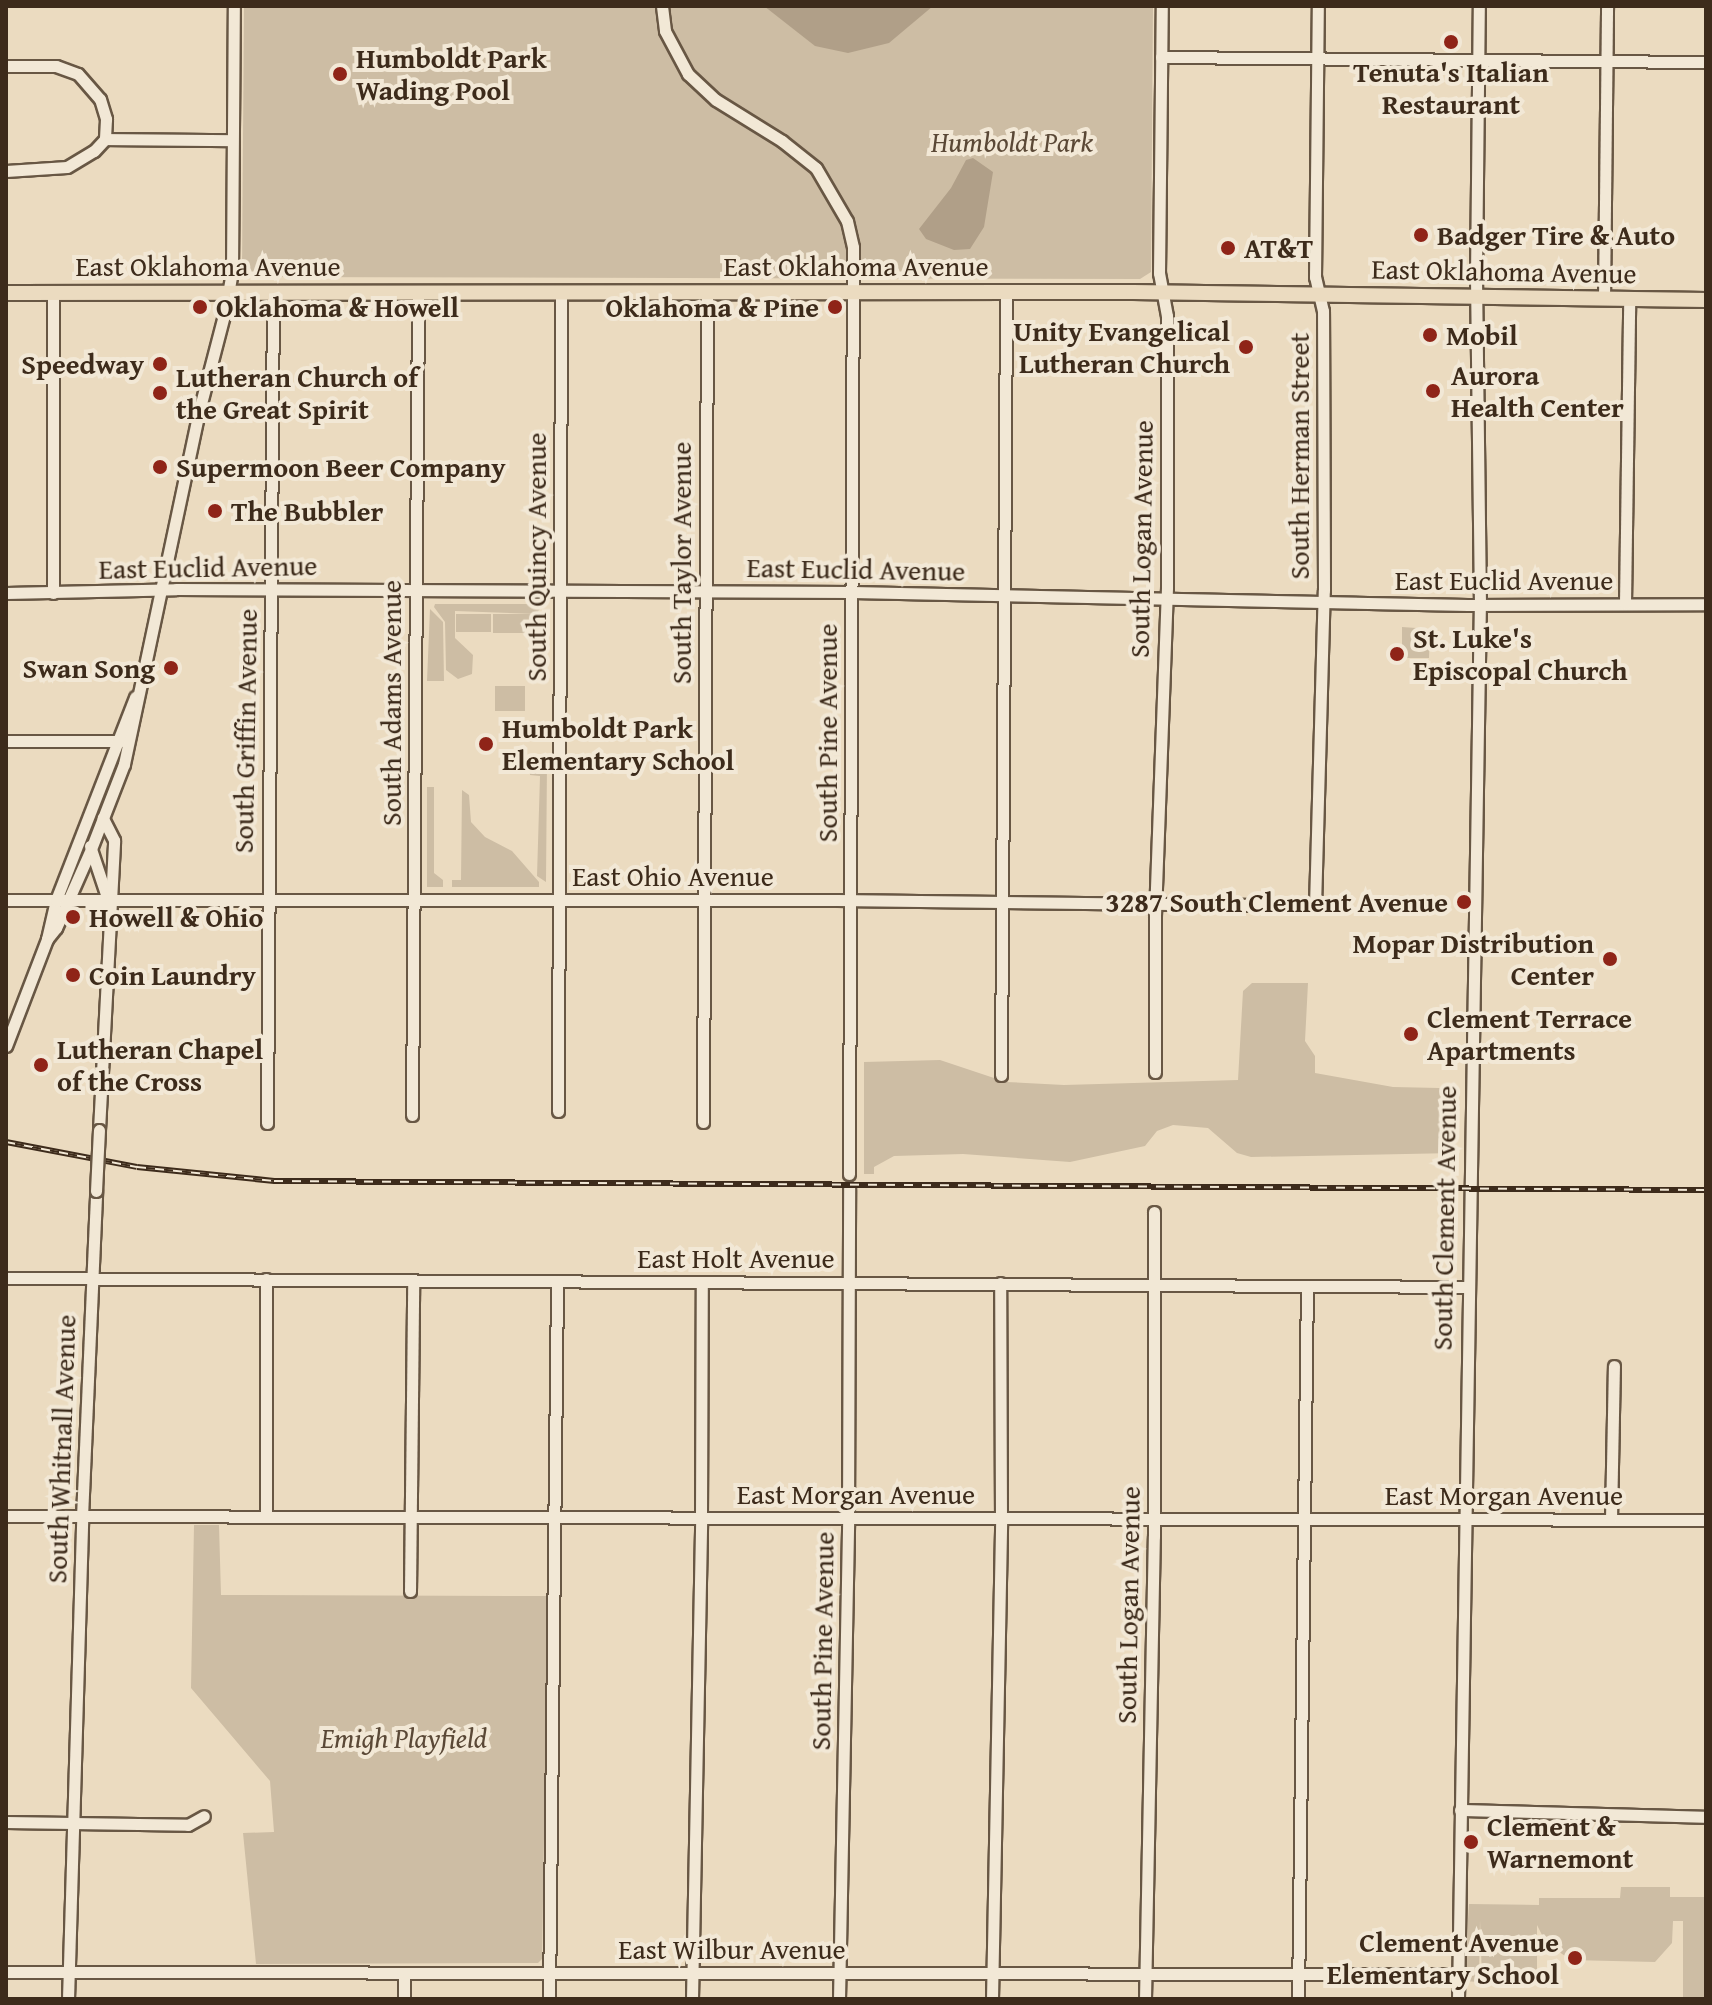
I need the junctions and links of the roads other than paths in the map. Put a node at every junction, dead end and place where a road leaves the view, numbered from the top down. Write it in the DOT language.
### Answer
graph roads {
  1 [pos="234,6"];
  2 [pos="662,6"];
  3 [pos="1162,6"];
  4 [pos="1318,6"];
  5 [pos="1479,6"];
  6 [pos="1607,6"];
  7 [pos="1161,57"];
  8 [pos="1318,58"];
  9 [pos="1479,60"];
  10 [pos="1607,61"];
  11 [pos="1706,62"];
  12 [pos="6,66"];
  13 [pos="105,139"];
  14 [pos="232,140"];
  15 [pos="6,171"];
  16 [pos="229,292"];
  17 [pos="273,292"];
  18 [pos="418,292"];
  19 [pos="561,292"];
  20 [pos="707,292"];
  21 [pos="854,292"];
  22 [pos="1006,292"];
  23 [pos="1162,292"];
  24 [pos="6,293"];
  25 [pos="53,293"];
  26 [pos="1319,295"];
  27 [pos="1477,297"];
  28 [pos="1604,299"];
  29 [pos="1629,299"];
  30 [pos="1706,300"];
  31 [pos="159,590"];
  32 [pos="271,590"];
  33 [pos="415,590"];
  34 [pos="560,591"];
  35 [pos="705,591"];
  36 [pos="852,592"];
  37 [pos="6,593"];
  38 [pos="58,593"];
  39 [pos="1006,595"];
  40 [pos="1167,598"];
  41 [pos="1322,602"];
  42 [pos="1625,604"];
  43 [pos="1706,604"];
  44 [pos="1480,605"];
  45 [pos="6,741"];
  46 [pos="124,741"];
  47 [pos="103,818"];
  48 [pos="84,827"];
  49 [pos="91,849"];
  50 [pos="6,900"];
  51 [pos="62,900"];
  52 [pos="108,900"];
  53 [pos="268,900"];
  54 [pos="414,900"];
  55 [pos="559,900"];
  56 [pos="704,900"];
  57 [pos="851,900"];
  58 [pos="1003,901"];
  59 [pos="1156,903"];
  60 [pos="1315,906"];
  61 [pos="1341,906"];
  62 [pos="6,1046"];
  63 [pos="1155,1072"];
  64 [pos="1001,1075"];
  65 [pos="558,1111"];
  66 [pos="412,1115"];
  67 [pos="703,1122"];
  68 [pos="267,1123"];
  69 [pos="849,1174"];
  70 [pos="849,1188"];
  71 [pos="1154,1212"];
  72 [pos="6,1278"];
  73 [pos="92,1278"];
  74 [pos="266,1279"];
  75 [pos="413,1280"];
  76 [pos="557,1281"];
  77 [pos="702,1282"];
  78 [pos="849,1283"];
  79 [pos="1000,1283"];
  80 [pos="1154,1284"];
  81 [pos="1307,1286"];
  82 [pos="1466,1287"];
  83 [pos="1614,1366"];
  84 [pos="6,1516"];
  85 [pos="82,1517"];
  86 [pos="266,1517"];
  87 [pos="411,1517"];
  88 [pos="556,1517"];
  89 [pos="701,1517"];
  90 [pos="848,1518"];
  91 [pos="1001,1518"];
  92 [pos="1154,1518"];
  93 [pos="1305,1518"];
  94 [pos="1464,1519"];
  95 [pos="1611,1519"];
  96 [pos="1706,1520"];
  97 [pos="410,1591"];
  98 [pos="1460,1810"];
  99 [pos="204,1816"];
  100 [pos="1706,1817"];
  101 [pos="6,1822"];
  102 [pos="72,1823"];
  103 [pos="6,1972"];
  104 [pos="69,1972"];
  105 [pos="549,1972"];
  106 [pos="404,1973"];
  107 [pos="692,1973"];
  108 [pos="993,1973"];
  109 [pos="839,1974"];
  110 [pos="1145,1974"];
  111 [pos="1299,1974"];
  112 [pos="1458,1974"];
  113 [pos="68,1999"];
  114 [pos="404,1999"];
  115 [pos="549,1999"];
  116 [pos="692,1999"];
  117 [pos="839,1999"];
  118 [pos="992,1999"];
  119 [pos="1145,1999"];
  120 [pos="1298,1999"];
  121 [pos="1458,1999"];
  1 -- 14 [label="street"];
  2 -- 21 [label="street, South Pine Avenue"];
  3 -- 7 [label="street, South Logan Avenue"];
  4 -- 8 [label="street, South Herman Street"];
  5 -- 9 [label="street, South Clement Avenue"];
  6 -- 10 [label="street"];
  7 -- 8 [label="street"];
  7 -- 23 [label="street, South Logan Avenue"];
  8 -- 9 [label="street"];
  8 -- 26 [label="street, South Herman Street"];
  9 -- 10 [label="street"];
  9 -- 27 [label="street, South Clement Avenue"];
  10 -- 11 [label="street"];
  10 -- 28 [label="street"];
  12 -- 13 [label="street"];
  13 -- 14 [label="street"];
  13 -- 15 [label="street"];
  14 -- 16 [label="street"];
  16 -- 17 [label="main road, East Oklahoma Avenue"];
  16 -- 25 [label="main road, East Oklahoma Avenue"];
  16 -- 31 [label="street"];
  17 -- 18 [label="main road, East Oklahoma Avenue"];
  17 -- 32 [label="street, South Griffin Avenue"];
  18 -- 19 [label="main road, East Oklahoma Avenue"];
  18 -- 33 [label="street, South Adams Avenue"];
  19 -- 20 [label="main road, East Oklahoma Avenue"];
  19 -- 34 [label="street, South Quincy Avenue"];
  20 -- 21 [label="main road, East Oklahoma Avenue"];
  20 -- 35 [label="street, South Taylor Avenue"];
  21 -- 22 [label="main road, East Oklahoma Avenue"];
  21 -- 36 [label="street, South Pine Avenue"];
  22 -- 23 [label="main road, East Oklahoma Avenue"];
  22 -- 39 [label="street"];
  23 -- 26 [label="main road, East Oklahoma Avenue"];
  23 -- 40 [label="street, South Logan Avenue"];
  24 -- 25 [label="main road, East Oklahoma Avenue"];
  25 -- 38 [label="street"];
  26 -- 27 [label="main road, East Oklahoma Avenue"];
  26 -- 41 [label="street, South Herman Street"];
  27 -- 28 [label="main road, East Oklahoma Avenue"];
  27 -- 44 [label="street, South Clement Avenue"];
  28 -- 29 [label="main road, East Oklahoma Avenue"];
  29 -- 30 [label="main road, East Oklahoma Avenue"];
  29 -- 42 [label="street"];
  31 -- 32 [label="street, East Euclid Avenue"];
  31 -- 38 [label="street, East Euclid Avenue"];
  31 -- 46 [label="street"];
  32 -- 33 [label="street, East Euclid Avenue"];
  32 -- 53 [label="street, South Griffin Avenue"];
  33 -- 34 [label="street, East Euclid Avenue"];
  33 -- 54 [label="street, South Adams Avenue"];
  34 -- 35 [label="street, East Euclid Avenue"];
  34 -- 55 [label="street, South Quincy Avenue"];
  35 -- 36 [label="street, East Euclid Avenue"];
  35 -- 56 [label="street, South Taylor Avenue"];
  36 -- 39 [label="street, East Euclid Avenue"];
  36 -- 57 [label="street, South Pine Avenue"];
  37 -- 38 [label="street, East Euclid Avenue"];
  39 -- 40 [label="street, East Euclid Avenue"];
  39 -- 58 [label="street"];
  40 -- 41 [label="street, East Euclid Avenue"];
  40 -- 59 [label="street, South Logan Avenue"];
  41 -- 44 [label="street, East Euclid Avenue"];
  41 -- 60 [label="street, South Herman Street"];
  42 -- 43 [label="street, East Euclid Avenue"];
  42 -- 44 [label="street, East Euclid Avenue"];
  44 -- 82 [label="street, South Clement Avenue"];
  45 -- 46 [label="street"];
  46 -- 47 [label="street"];
  46 -- 48 [label="street"];
  47 -- 49 [label="street"];
  47 -- 52 [label="street, South Whitnall Avenue"];
  48 -- 49 [label="street, South Whitnall Avenue"];
  48 -- 51 [label="street"];
  49 -- 51 [label="street"];
  49 -- 52 [label="street, South Whitnall Avenue"];
  50 -- 51 [label="street, East Ohio Avenue"];
  51 -- 52 [label="street, East Ohio Avenue"];
  51 -- 62 [label="street"];
  52 -- 53 [label="street, East Ohio Avenue"];
  52 -- 73 [label="street, South Whitnall Avenue, bridge"];
  53 -- 54 [label="street, East Ohio Avenue"];
  53 -- 68 [label="street, South Griffin Avenue"];
  54 -- 55 [label="street, East Ohio Avenue"];
  54 -- 66 [label="street, South Adams Avenue"];
  55 -- 56 [label="street, East Ohio Avenue"];
  55 -- 65 [label="street, South Quincy Avenue"];
  56 -- 57 [label="street, East Ohio Avenue"];
  56 -- 67 [label="street, South Taylor Avenue"];
  57 -- 58 [label="street, East Ohio Avenue"];
  57 -- 69 [label="street, South Pine Avenue"];
  58 -- 59 [label="street, East Ohio Avenue"];
  58 -- 64 [label="street"];
  59 -- 60 [label="street, East Ohio Avenue"];
  59 -- 63 [label="street, South Logan Avenue"];
  60 -- 61 [label="street, East Ohio Avenue"];
  70 -- 78 [label="street, South Pine Avenue"];
  71 -- 80 [label="street, South Logan Avenue"];
  72 -- 73 [label="street, East Holt Avenue"];
  73 -- 74 [label="street, East Holt Avenue"];
  73 -- 85 [label="street, South Whitnall Avenue"];
  74 -- 75 [label="street, East Holt Avenue"];
  74 -- 86 [label="street"];
  75 -- 76 [label="street, East Holt Avenue"];
  75 -- 87 [label="street"];
  76 -- 77 [label="street, East Holt Avenue"];
  76 -- 88 [label="street"];
  77 -- 78 [label="street, East Holt Avenue"];
  77 -- 89 [label="street"];
  78 -- 79 [label="street, East Holt Avenue"];
  78 -- 90 [label="street, South Pine Avenue"];
  79 -- 80 [label="street, East Holt Avenue"];
  79 -- 91 [label="street"];
  80 -- 81 [label="street, East Holt Avenue"];
  80 -- 92 [label="street, South Logan Avenue"];
  81 -- 82 [label="street, East Holt Avenue"];
  81 -- 93 [label="street"];
  82 -- 94 [label="street, South Clement Avenue"];
  83 -- 95 [label="street"];
  84 -- 85 [label="street, East Morgan Avenue"];
  85 -- 86 [label="street, East Morgan Avenue"];
  85 -- 102 [label="street, South Whitnall Avenue"];
  86 -- 87 [label="street, East Morgan Avenue"];
  87 -- 88 [label="street, East Morgan Avenue"];
  87 -- 97 [label="street"];
  88 -- 89 [label="street, East Morgan Avenue"];
  88 -- 105 [label="street"];
  89 -- 90 [label="street, East Morgan Avenue"];
  89 -- 107 [label="street"];
  90 -- 91 [label="street, East Morgan Avenue"];
  90 -- 109 [label="street, South Pine Avenue"];
  91 -- 92 [label="street, East Morgan Avenue"];
  91 -- 108 [label="street"];
  92 -- 93 [label="street, East Morgan Avenue"];
  92 -- 110 [label="street, South Logan Avenue"];
  93 -- 94 [label="street, East Morgan Avenue"];
  93 -- 111 [label="street"];
  94 -- 95 [label="street, East Morgan Avenue"];
  94 -- 98 [label="street, South Clement Avenue"];
  95 -- 96 [label="street, East Morgan Avenue"];
  98 -- 100 [label="street"];
  98 -- 112 [label="street, South Clement Avenue"];
  99 -- 102 [label="street"];
  101 -- 102 [label="street"];
  102 -- 104 [label="street, South Whitnall Avenue"];
  103 -- 104 [label="street, East Wilbur Avenue"];
  104 -- 106 [label="street, East Wilbur Avenue"];
  104 -- 113 [label="street, South Whitnall Avenue"];
  105 -- 106 [label="street, East Wilbur Avenue"];
  105 -- 107 [label="street, East Wilbur Avenue"];
  105 -- 115 [label="street"];
  106 -- 114 [label="street"];
  107 -- 109 [label="street, East Wilbur Avenue"];
  107 -- 116 [label="street"];
  108 -- 109 [label="street, East Wilbur Avenue"];
  108 -- 110 [label="street, East Wilbur Avenue"];
  108 -- 118 [label="street"];
  109 -- 117 [label="street, South Pine Avenue"];
  110 -- 111 [label="street, East Wilbur Avenue"];
  110 -- 119 [label="street, South Logan Avenue"];
  111 -- 112 [label="street, East Wilbur Avenue"];
  111 -- 120 [label="street"];
  112 -- 121 [label="street, South Clement Avenue"];
}
